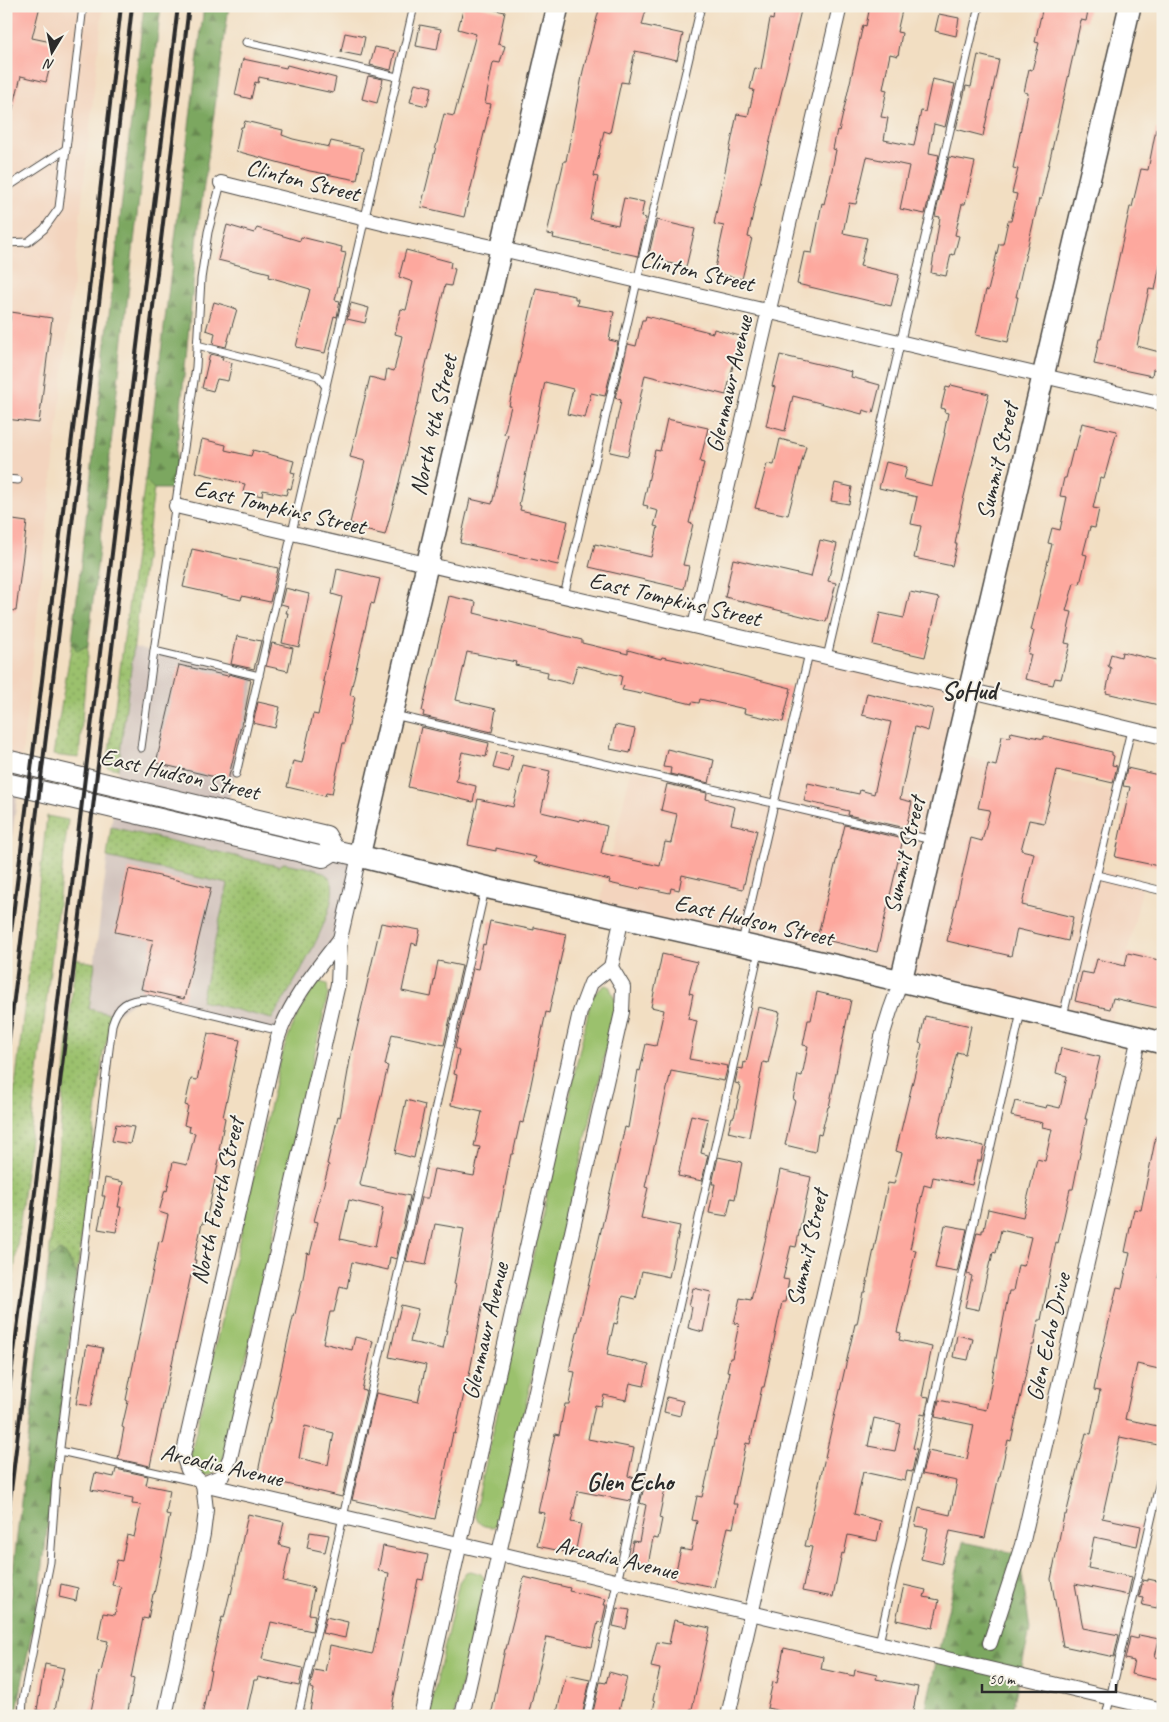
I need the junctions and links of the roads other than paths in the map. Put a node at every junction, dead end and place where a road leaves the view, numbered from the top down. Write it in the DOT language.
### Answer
graph roads {
  1 [pos="83,6"];
  2 [pos="414,6"];
  3 [pos="558,6"];
  4 [pos="701,6"];
  5 [pos="840,6"];
  6 [pos="979,6"];
  7 [pos="1130,6"];
  8 [pos="246,42"];
  9 [pos="397,77"];
  10 [pos="66,149"];
  11 [pos="221,183"];
  12 [pos="6,188"];
  13 [pos="364,218"];
  14 [pos="6,242"];
  15 [pos="502,248"];
  16 [pos="637,280"];
  17 [pos="770,312"];
  18 [pos="900,342"];
  19 [pos="197,345"];
  20 [pos="1044,376"];
  21 [pos="326,387"];
  22 [pos="1163,404"];
  23 [pos="6,478"];
  24 [pos="18,480"];
  25 [pos="176,506"];
  26 [pos="293,533"];
  27 [pos="427,564"];
  28 [pos="564,596"];
  29 [pos="695,626"];
  30 [pos="154,651"];
  31 [pos="809,653"];
  32 [pos="826,657"];
  33 [pos="259,676"];
  34 [pos="970,691"];
  35 [pos="392,714"];
  36 [pos="1131,730"];
  37 [pos="1163,737"];
  38 [pos="141,748"];
  39 [pos="6,760"];
  40 [pos="236,774"];
  41 [pos="6,783"];
  42 [pos="774,803"];
  43 [pos="935,840"];
  44 [pos="334,850"];
  45 [pos="359,856"];
  46 [pos="1096,875"];
  47 [pos="486,887"];
  48 [pos="1163,891"];
  49 [pos="622,917"];
  50 [pos="340,939"];
  51 [pos="751,946"];
  52 [pos="611,967"];
  53 [pos="901,981"];
  54 [pos="1021,1010"];
  55 [pos="1062,1019"];
  56 [pos="280,1031"];
  57 [pos="1139,1037"];
  58 [pos="1163,1043"];
  59 [pos="60,1451"];
  60 [pos="1163,1468"];
  61 [pos="203,1484"];
  62 [pos="343,1517"];
  63 [pos="460,1544"];
  64 [pos="500,1553"];
  65 [pos="617,1581"];
  66 [pos="751,1612"];
  67 [pos="879,1642"];
  68 [pos="990,1643"];
  69 [pos="1110,1697"];
  70 [pos="1163,1710"];
  71 [pos="22,1716"];
  72 [pos="165,1716"];
  73 [pos="298,1716"];
  74 [pos="421,1716"];
  75 [pos="462,1716"];
  76 [pos="587,1716"];
  77 [pos="728,1716"];
  78 [pos="1106,1716"];
  1 -- 10 [label="lane"];
  2 -- 9 [label="lane"];
  3 -- 15 [label="main road, North 4th Street"];
  4 -- 16 [label="lane"];
  5 -- 17 [label="street, Glenmawr Avenue"];
  6 -- 18 [label="lane"];
  7 -- 20 [label="main road, Summit Street"];
  8 -- 9 [label="lane"];
  9 -- 13 [label="lane"];
  10 -- 12 [label="lane"];
  10 -- 14 [label="lane"];
  11 -- 13 [label="street, Clinton Street"];
  11 -- 19 [label="lane"];
  13 -- 15 [label="street, Clinton Street"];
  13 -- 21 [label="lane"];
  15 -- 16 [label="street, Clinton Street"];
  15 -- 27 [label="main road, North 4th Street"];
  16 -- 17 [label="street, Clinton Street"];
  16 -- 28 [label="lane"];
  17 -- 18 [label="street, Clinton Street"];
  17 -- 29 [label="street, Glenmawr Avenue"];
  18 -- 20 [label="street, Clinton Street"];
  18 -- 32 [label="lane"];
  19 -- 21 [label="lane"];
  19 -- 25 [label="lane"];
  20 -- 22 [label="street, Clinton Street"];
  20 -- 34 [label="main road, Summit Street"];
  21 -- 26 [label="lane"];
  23 -- 24 [label="lane"];
  25 -- 26 [label="street, East Tompkins Street"];
  25 -- 30 [label="lane"];
  26 -- 27 [label="street, East Tompkins Street"];
  26 -- 33 [label="lane"];
  27 -- 28 [label="street, East Tompkins Street"];
  27 -- 35 [label="main road, North 4th Street"];
  28 -- 29 [label="street, East Tompkins Street"];
  29 -- 31 [label="street, East Tompkins Street"];
  30 -- 33 [label="lane"];
  30 -- 38 [label="lane"];
  31 -- 32 [label="street, East Tompkins Street"];
  31 -- 42 [label="lane"];
  32 -- 34 [label="street, East Tompkins Street"];
  33 -- 40 [label="lane"];
  34 -- 36 [label="street, East Tompkins Street"];
  34 -- 43 [label="main road, Summit Street"];
  35 -- 42 [label="lane"];
  35 -- 45 [label="main road, North 4th Street"];
  36 -- 37 [label="street, East Tompkins Street"];
  36 -- 46 [label="lane"];
  39 -- 44 [label="main road, East Hudson Street"];
  41 -- 44 [label="main road, East Hudson Street"];
  42 -- 43 [label="lane"];
  42 -- 51 [label="lane"];
  43 -- 53 [label="main road, Summit Street"];
  44 -- 45 [label="main road, East Hudson Street"];
  45 -- 47 [label="main road, East Hudson Street"];
  45 -- 50 [label="street, North Fourth Street"];
  46 -- 48 [label="lane"];
  46 -- 55 [label="lane"];
  47 -- 49 [label="main road, East Hudson Street"];
  47 -- 62 [label="lane"];
  49 -- 51 [label="main road, East Hudson Street"];
  49 -- 52 [label="street"];
  50 -- 56 [label="street, North Fourth Street"];
  50 -- 61 [label="street, North Fourth Street"];
  51 -- 53 [label="main road, East Hudson Street"];
  51 -- 65 [label="lane"];
  52 -- 63 [label="street, Glenmawr Avenue"];
  52 -- 64 [label="street"];
  53 -- 54 [label="main road, East Hudson Street"];
  53 -- 66 [label="street, Summit Street"];
  54 -- 55 [label="main road, East Hudson Street"];
  54 -- 67 [label="lane"];
  55 -- 57 [label="main road, East Hudson Street"];
  56 -- 59 [label="lane"];
  56 -- 61 [label="street, North Fourth Street"];
  57 -- 58 [label="main road, East Hudson Street"];
  57 -- 68 [label="street, Glen Echo Drive"];
  59 -- 61 [label="lane, Arcadia Avenue"];
  59 -- 71 [label="lane"];
  60 -- 69 [label="lane"];
  61 -- 62 [label="street, Arcadia Avenue"];
  61 -- 72 [label="street"];
  62 -- 63 [label="street, Arcadia Avenue"];
  62 -- 73 [label="lane"];
  63 -- 64 [label="street, Arcadia Avenue"];
  63 -- 74 [label="street, Glenmawr Avenue"];
  64 -- 65 [label="street, Arcadia Avenue"];
  64 -- 75 [label="street"];
  65 -- 66 [label="street, Arcadia Avenue"];
  65 -- 76 [label="lane"];
  66 -- 67 [label="street, Arcadia Avenue"];
  66 -- 77 [label="street, Summit Street"];
  67 -- 69 [label="street, Arcadia Avenue"];
  69 -- 70 [label="street, Arcadia Avenue"];
  69 -- 78 [label="lane"];
}
